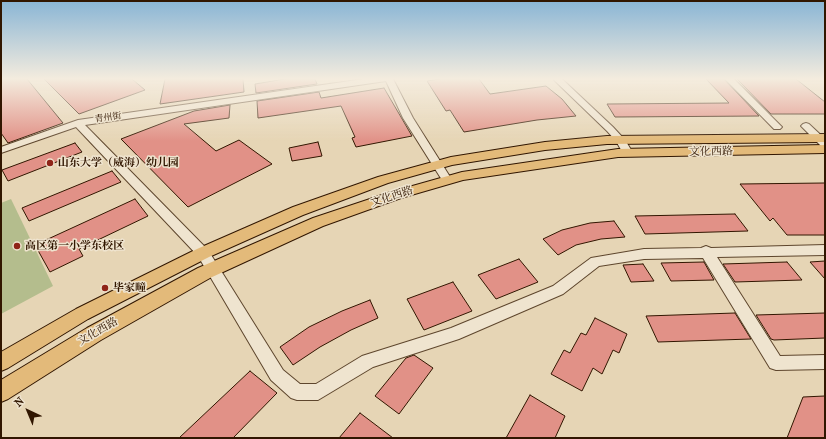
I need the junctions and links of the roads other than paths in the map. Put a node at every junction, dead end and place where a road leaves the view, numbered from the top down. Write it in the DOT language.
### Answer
graph roads {
  1 [pos="243,99"];
  2 [pos="398,99"];
  3 [pos="577,99"];
  4 [pos="749,99"];
  5 [pos="78,122"];
  6 [pos="806,126"];
  7 [pos="777,127"];
  8 [pos="620,140"];
  9 [pos="823,143"];
  10 [pos="2,148"];
  11 [pos="628,153"];
  12 [pos="438,165"];
  13 [pos="447,180"];
  14 [pos="825,250"];
  15 [pos="706,252"];
  16 [pos="203,254"];
  17 [pos="213,269"];
  18 [pos="1,362"];
  19 [pos="825,362"];
  20 [pos="1,392"];
  1 -- 5 [label="street, 青州街"];
  2 -- 12 [label="street"];
  3 -- 8 [label="street"];
  4 -- 7 [label="street"];
  5 -- 10 [label="street, 青州街"];
  5 -- 16 [label="street"];
  6 -- 9 [label="street"];
  8 -- 9 [label="main road, 文化西路"];
  8 -- 11 [label="street"];
  8 -- 12 [label="main road, 文化西路"];
  9 -- 11 [label="main road, 文化西路"];
  11 -- 13 [label="main road, 文化西路"];
  12 -- 13 [label="street"];
  12 -- 16 [label="main road, 文化西路"];
  13 -- 17 [label="main road, 文化西路"];
  14 -- 15 [label="street"];
  15 -- 17 [label="street"];
  15 -- 19 [label="street"];
  16 -- 17 [label="street"];
  16 -- 18 [label="main road, 文化西路"];
  17 -- 20 [label="main road, 文化西路"];
}
